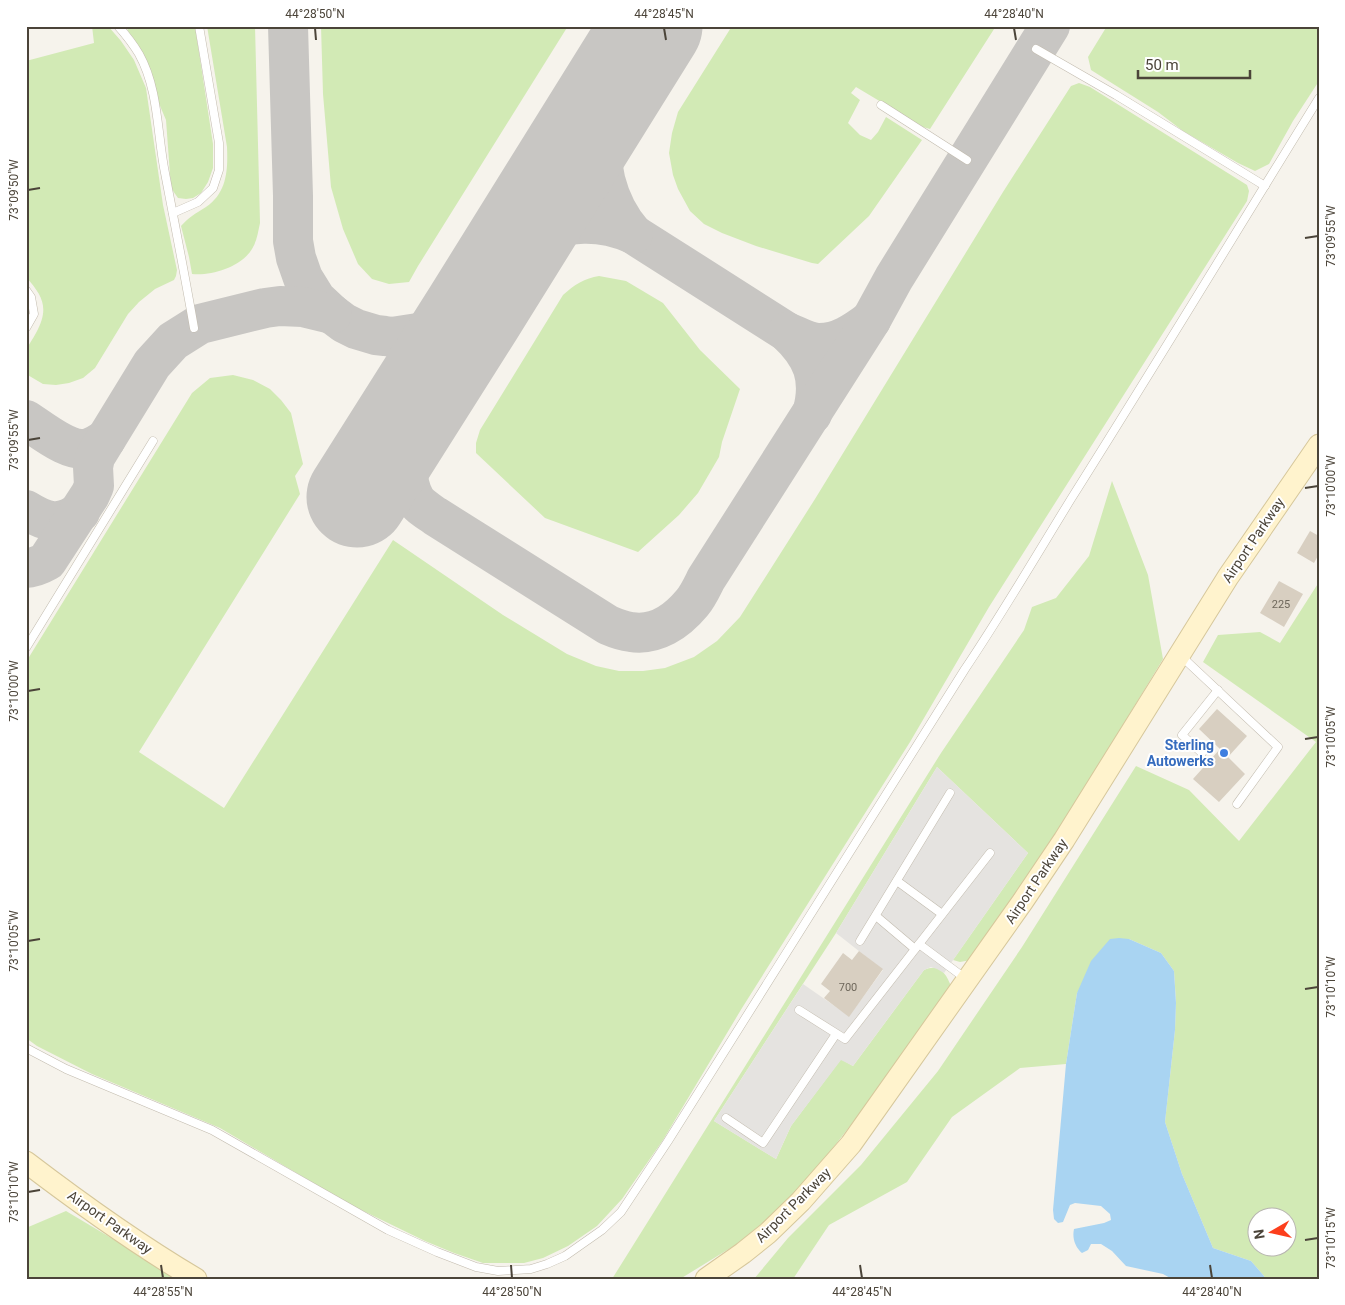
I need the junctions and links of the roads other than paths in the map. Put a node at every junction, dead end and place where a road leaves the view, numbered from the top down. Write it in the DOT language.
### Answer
graph roads {
  1 [pos="118,26"];
  2 [pos="199,26"];
  3 [pos="1036,49"];
  4 [pos="1319,98"];
  5 [pos="881,106"];
  6 [pos="967,160"];
  7 [pos="1265,186"];
  8 [pos="173,213"];
  9 [pos="26,290"];
  10 [pos="26,328"];
  11 [pos="194,328"];
  12 [pos="153,440"];
  13 [pos="1319,445"];
  14 [pos="26,648"];
  15 [pos="1179,654"];
  16 [pos="1218,690"];
  17 [pos="1202,753"];
  18 [pos="950,793"];
  19 [pos="1237,804"];
  20 [pos="990,852"];
  21 [pos="897,881"];
  22 [pos="942,914"];
  23 [pos="876,916"];
  24 [pos="860,941"];
  25 [pos="917,946"];
  26 [pos="968,980"];
  27 [pos="799,1010"];
  28 [pos="836,1034"];
  29 [pos="26,1048"];
  30 [pos="726,1118"];
  31 [pos="26,1162"];
  32 [pos="196,1279"];
  33 [pos="706,1279"];
  1 -- 8 [label="lane"];
  2 -- 8 [label="lane"];
  3 -- 7 [label="lane"];
  4 -- 7 [label="lane"];
  5 -- 6 [label="lane"];
  7 -- 29 [label="lane"];
  8 -- 11 [label="lane"];
  9 -- 10 [label="lane"];
  12 -- 14 [label="lane"];
  13 -- 15 [label="main road, Airport Parkway"];
  15 -- 16 [label="lane"];
  15 -- 26 [label="main road, Airport Parkway"];
  16 -- 17 [label="lane"];
  16 -- 19 [label="lane"];
  18 -- 21 [label="lane"];
  20 -- 22 [label="lane"];
  21 -- 22 [label="lane"];
  21 -- 23 [label="lane"];
  22 -- 25 [label="lane"];
  23 -- 24 [label="lane"];
  23 -- 25 [label="lane"];
  25 -- 26 [label="lane"];
  25 -- 28 [label="lane"];
  26 -- 33 [label="main road, Airport Parkway"];
  27 -- 28 [label="lane"];
  28 -- 30 [label="lane"];
  31 -- 32 [label="main road, Airport Parkway"];
}
